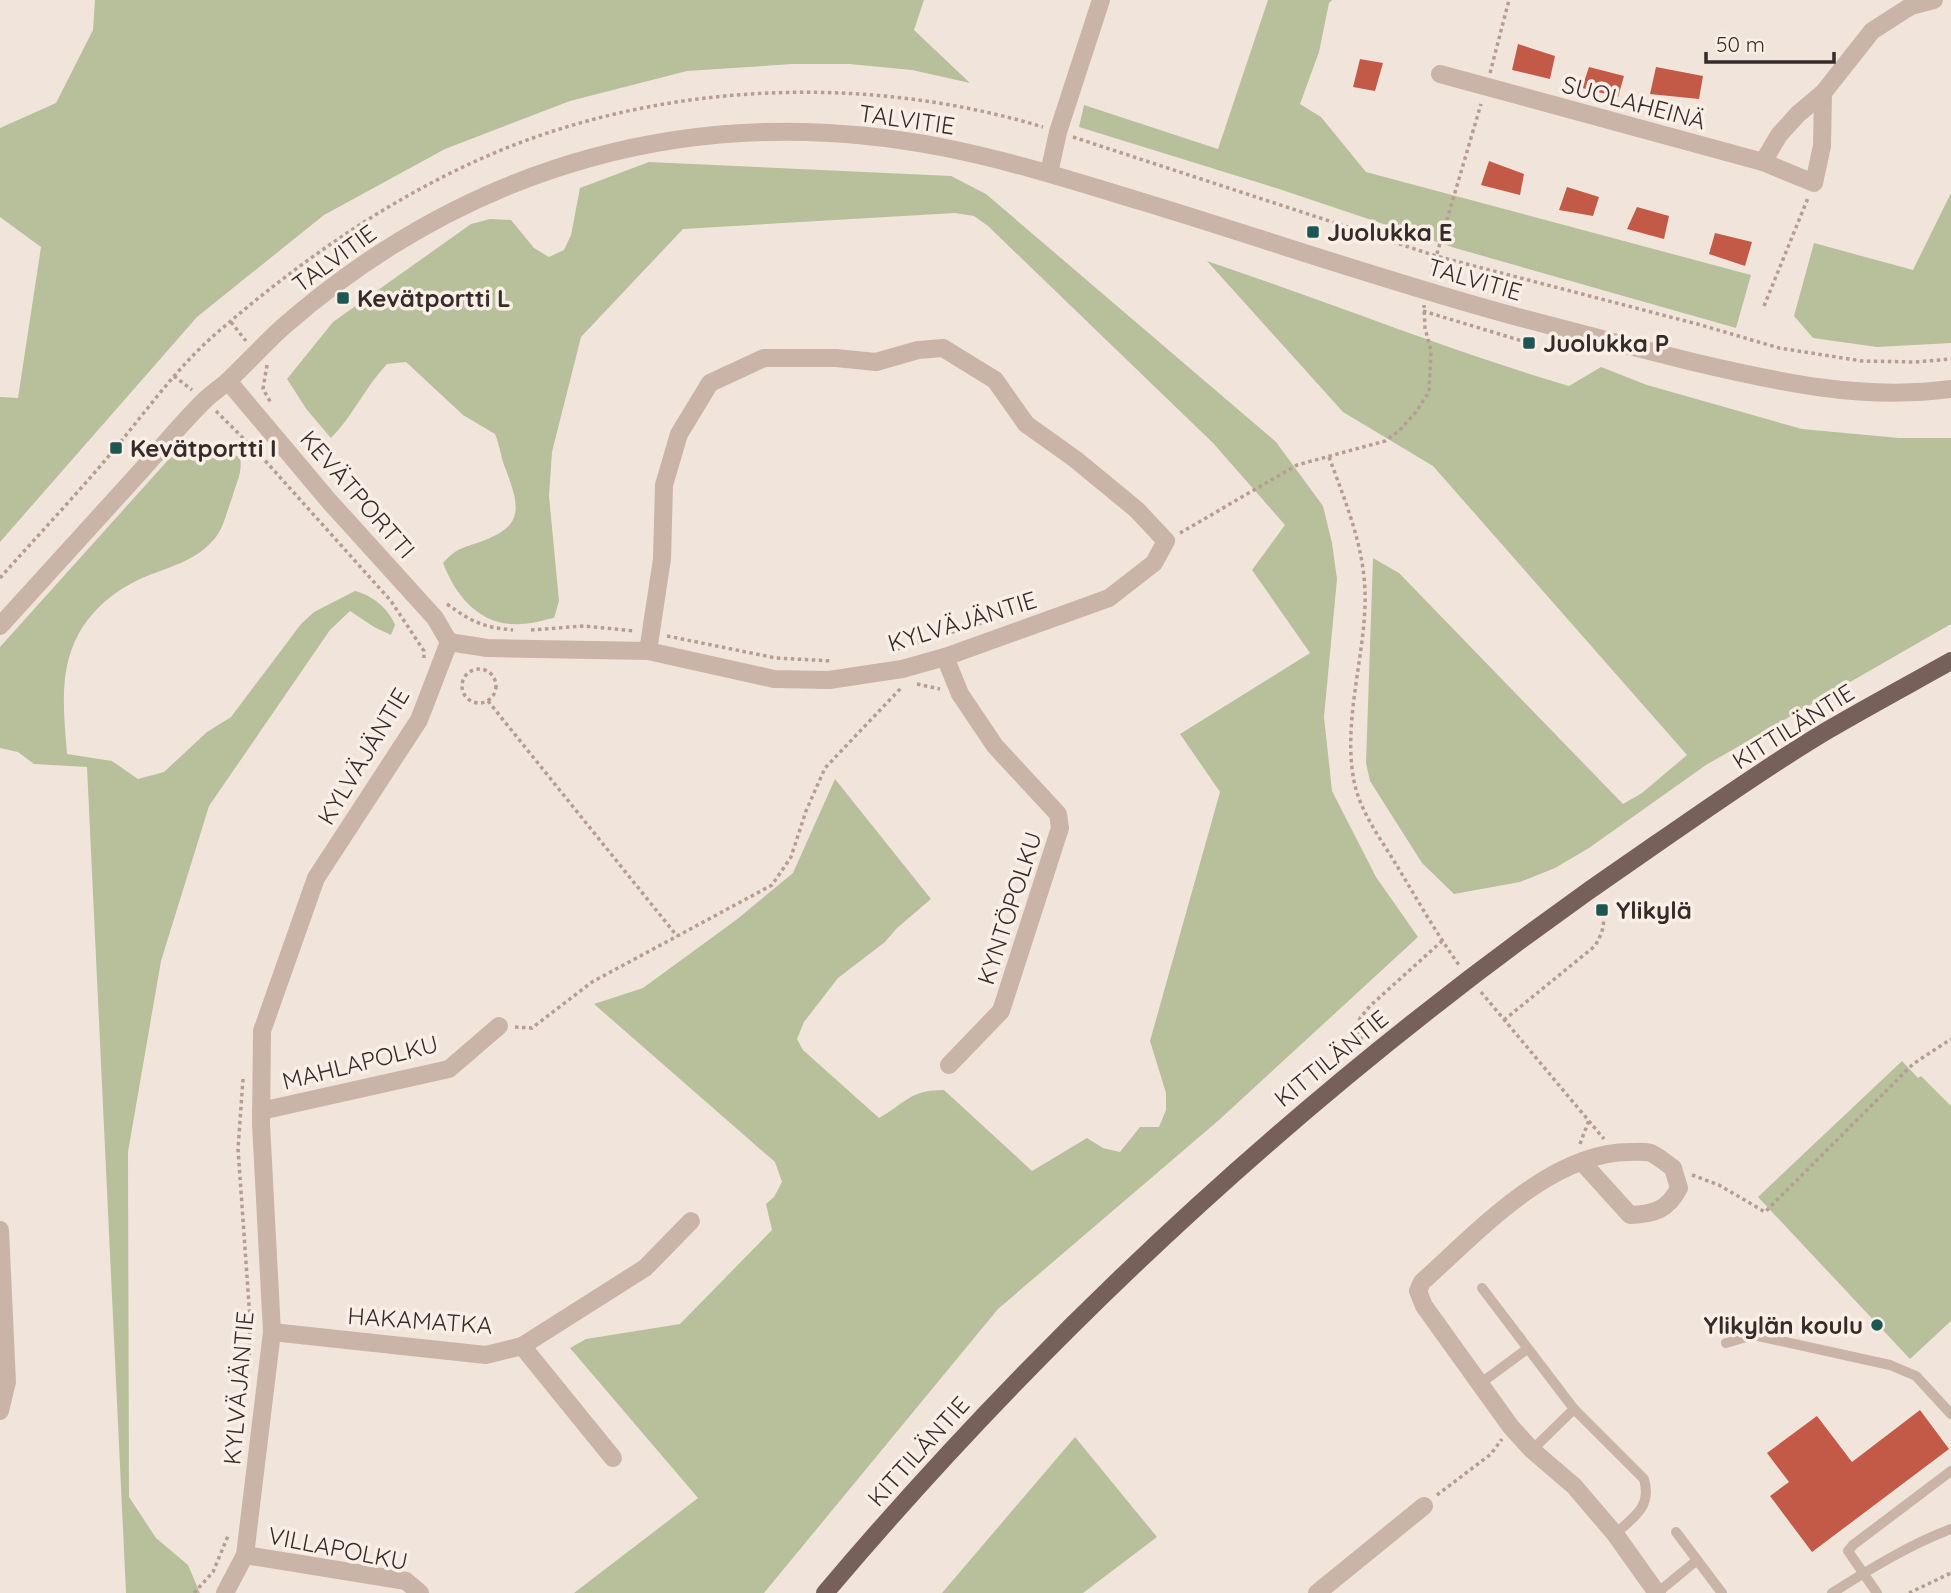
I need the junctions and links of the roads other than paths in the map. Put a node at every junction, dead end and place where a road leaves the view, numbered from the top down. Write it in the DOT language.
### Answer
graph roads {
  1 [pos="1101,0"];
  2 [pos="1934,0"];
  3 [pos="1910,3"];
  4 [pos="1440,74"];
  5 [pos="1823,93"];
  6 [pos="1763,162"];
  7 [pos="1049,173"];
  8 [pos="228,381"];
  9 [pos="1951,389"];
  10 [pos="0,626"];
  11 [pos="449,642"];
  12 [pos="648,651"];
  13 [pos="945,657"];
  14 [pos="1951,662"];
  15 [pos="499,1026"];
  16 [pos="948,1065"];
  17 [pos="261,1111"];
  18 [pos="1580,1162"];
  19 [pos="691,1222"];
  20 [pos="0,1230"];
  21 [pos="1482,1288"];
  22 [pos="272,1332"];
  23 [pos="1726,1343"];
  24 [pos="522,1346"];
  25 [pos="1527,1349"];
  26 [pos="1481,1383"];
  27 [pos="1573,1409"];
  28 [pos="0,1411"];
  29 [pos="1951,1414"];
  30 [pos="1532,1450"];
  31 [pos="613,1458"];
  32 [pos="1951,1471"];
  33 [pos="1424,1506"];
  34 [pos="1951,1528"];
  35 [pos="1676,1532"];
  36 [pos="1615,1534"];
  37 [pos="245,1555"];
  38 [pos="1696,1561"];
  39 [pos="1862,1574"];
  40 [pos="225,1593"];
  41 [pos="420,1593"];
  42 [pos="825,1593"];
  43 [pos="1317,1593"];
  44 [pos="1657,1593"];
  45 [pos="1722,1593"];
  46 [pos="1832,1593"];
  47 [pos="1877,1593"];
  1 -- 7 [label="street"];
  2 -- 3 [label="street"];
  3 -- 5 [label="street"];
  4 -- 6 [label="street, SUOLAHEINÄ"];
  5 -- 6 [label="street"];
  5 -- 6 [label="street, SUOLAHEINÄ"];
  7 -- 8 [label="street, TALVITIE"];
  7 -- 9 [label="street, TALVITIE"];
  8 -- 10 [label="street, TALVITIE"];
  8 -- 11 [label="street, KEVÄTPORTTI"];
  11 -- 12 [label="street, KYLVÄJÄNTIE"];
  11 -- 17 [label="street, KYLVÄJÄNTIE"];
  12 -- 13 [label="street, KYLVÄJÄNTIE"];
  12 -- 13 [label="street, KYLVÄJÄNTIE"];
  13 -- 16 [label="street, KYNTÖPOLKU"];
  14 -- 42 [label="main road, KITTILÄNTIE"];
  15 -- 17 [label="street, MAHLAPOLKU"];
  17 -- 22 [label="street, KYLVÄJÄNTIE"];
  18 -- 18 [label="street"];
  18 -- 26 [label="street"];
  19 -- 24 [label="street, HAKAMATKA"];
  20 -- 28 [label="street"];
  21 -- 25 [label="lane"];
  22 -- 24 [label="street, HAKAMATKA"];
  22 -- 37 [label="street, KYLVÄJÄNTIE"];
  23 -- 29 [label="lane"];
  24 -- 31 [label="street"];
  25 -- 26 [label="lane"];
  25 -- 27 [label="lane"];
  26 -- 30 [label="street"];
  27 -- 30 [label="lane"];
  27 -- 36 [label="lane"];
  30 -- 36 [label="street"];
  32 -- 39 [label="lane"];
  33 -- 43 [label="street"];
  34 -- 39 [label="lane"];
  35 -- 38 [label="lane"];
  36 -- 44 [label="street"];
  37 -- 40 [label="street, KYLVÄJÄNTIE"];
  37 -- 41 [label="street, VILLAPOLKU"];
  38 -- 44 [label="lane"];
  38 -- 45 [label="lane"];
  39 -- 46 [label="lane"];
  39 -- 47 [label="lane"];
}
